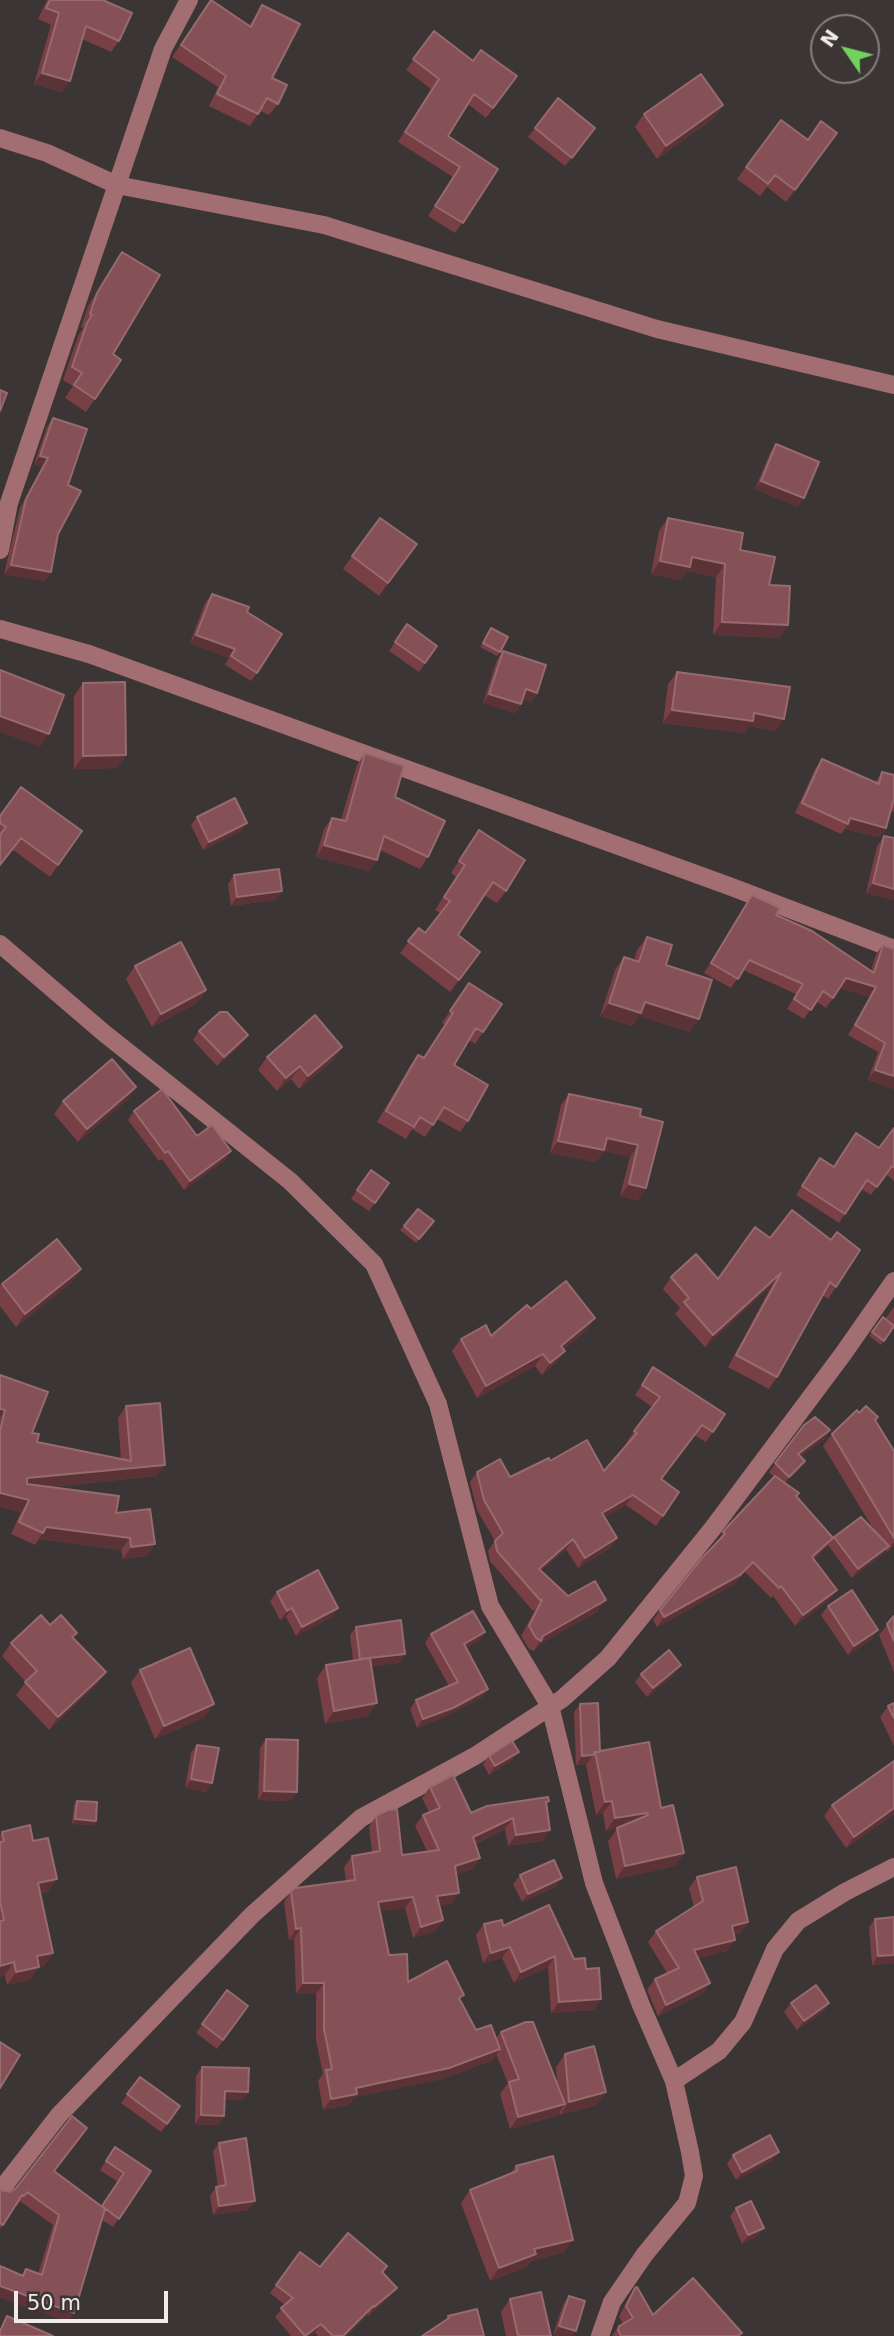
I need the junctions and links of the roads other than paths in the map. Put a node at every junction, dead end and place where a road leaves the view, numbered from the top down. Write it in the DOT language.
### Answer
graph roads {
  1 [pos="189,0"];
  2 [pos="0,138"];
  3 [pos="117,185"];
  4 [pos="894,385"];
  5 [pos="0,550"];
  6 [pos="0,629"];
  7 [pos="0,944"];
  8 [pos="894,949"];
  9 [pos="894,1281"];
  10 [pos="550,1706"];
  11 [pos="894,1867"];
  12 [pos="674,2081"];
  13 [pos="0,2191"];
  14 [pos="600,2336"];
  1 -- 3 [label="street"];
  2 -- 3 [label="street"];
  3 -- 4 [label="street"];
  3 -- 5 [label="street"];
  6 -- 8 [label="street"];
  7 -- 10 [label="street"];
  9 -- 10 [label="street"];
  10 -- 12 [label="street"];
  10 -- 13 [label="street"];
  11 -- 12 [label="street"];
  12 -- 14 [label="street"];
}
